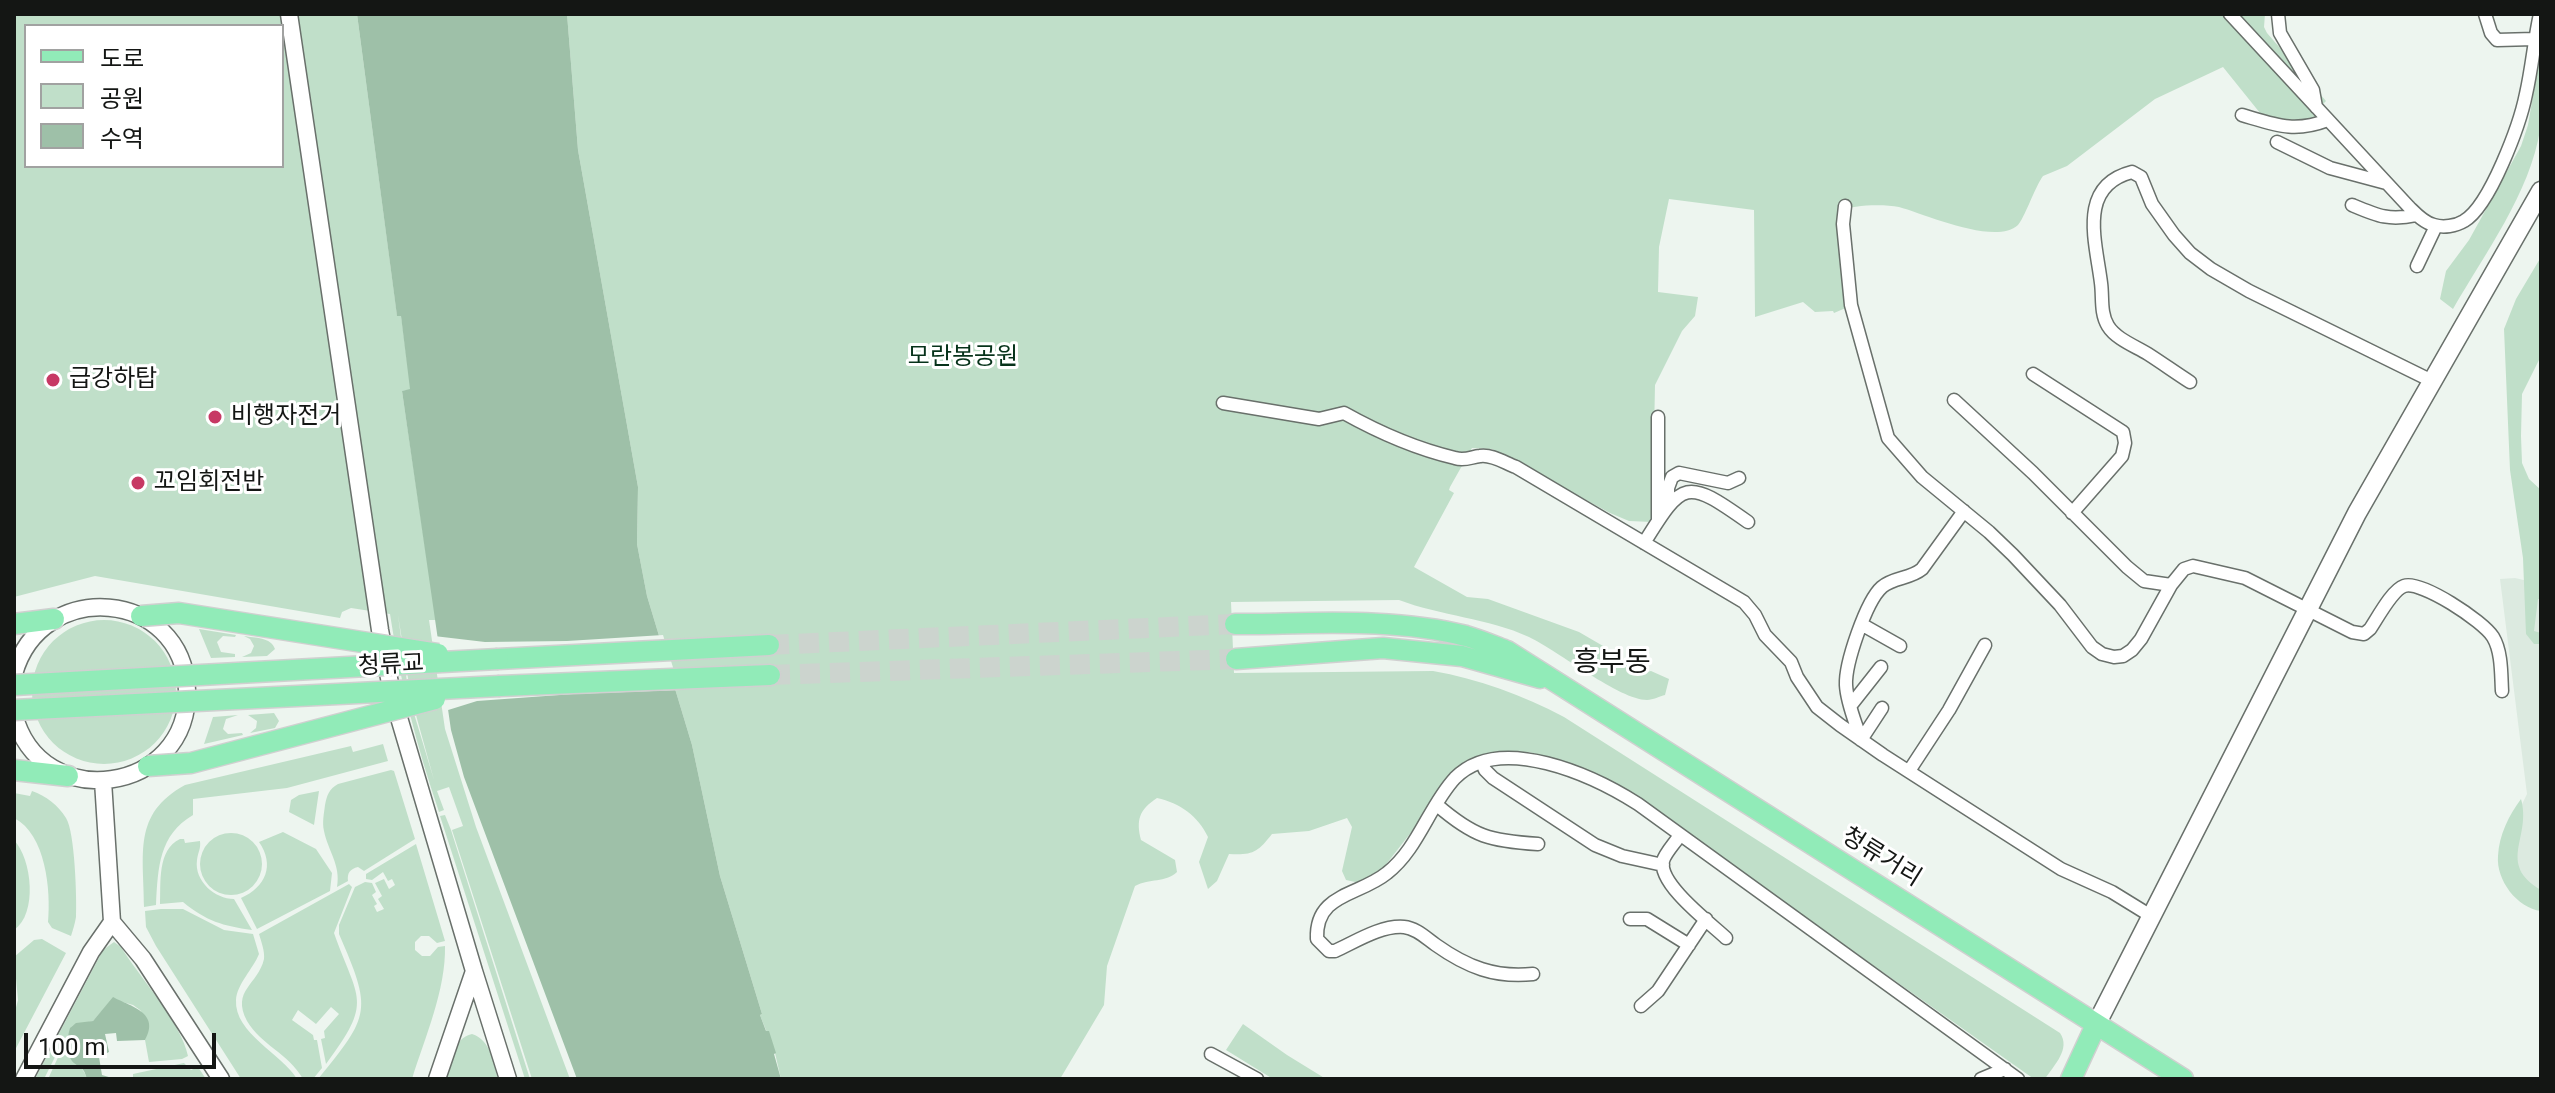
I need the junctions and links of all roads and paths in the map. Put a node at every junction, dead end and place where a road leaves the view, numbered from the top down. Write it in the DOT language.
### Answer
graph roads {
  1 [pos="289,14"];
  2 [pos="2230,14"];
  3 [pos="2278,14"];
  4 [pos="2485,14"];
  5 [pos="2540,14"];
  6 [pos="2534,39"];
  7 [pos="2316,107"];
  8 [pos="2242,115"];
  9 [pos="2328,120"];
  10 [pos="2277,142"];
  11 [pos="2386,183"];
  12 [pos="2541,191"];
  13 [pos="2352,205"];
  14 [pos="1845,206"];
  15 [pos="2417,215"];
  16 [pos="2436,226"];
  17 [pos="2417,266"];
  18 [pos="2033,374"];
  19 [pos="2432,381"];
  20 [pos="2190,382"];
  21 [pos="1954,400"];
  22 [pos="1223,403"];
  23 [pos="1658,417"];
  24 [pos="1739,478"];
  25 [pos="1668,504"];
  26 [pos="1964,511"];
  27 [pos="2072,513"];
  28 [pos="1658,521"];
  29 [pos="1748,522"];
  30 [pos="1644,543"];
  31 [pos="2171,585"];
  32 [pos="2307,610"];
  33 [pos="141,616"];
  34 [pos="54,619"];
  35 [pos="14,624"];
  36 [pos="1235,624"];
  37 [pos="1861,624"];
  38 [pos="769,645"];
  39 [pos="1985,645"];
  40 [pos="1900,646"];
  41 [pos="498,659"];
  42 [pos="1236,659"];
  43 [pos="1881,667"];
  44 [pos="14,674"];
  45 [pos="770,675"];
  46 [pos="1551,680"];
  47 [pos="14,685"];
  48 [pos="500,686"];
  49 [pos="2502,691"];
  50 [pos="186,702"];
  51 [pos="1851,705"];
  52 [pos="1882,708"];
  53 [pos="14,712"];
  54 [pos="1861,740"];
  55 [pos="1482,763"];
  56 [pos="148,766"];
  57 [pos="14,770"];
  58 [pos="1909,771"];
  59 [pos="68,776"];
  60 [pos="103,781"];
  61 [pos="1437,805"];
  62 [pos="1680,835"];
  63 [pos="1538,844"];
  64 [pos="1663,865"];
  65 [pos="112,916"];
  66 [pos="2151,916"];
  67 [pos="1630,919"];
  68 [pos="1706,919"];
  69 [pos="1726,938"];
  70 [pos="1689,945"];
  71 [pos="474,971"];
  72 [pos="1533,974"];
  73 [pos="1641,1006"];
  74 [pos="2096,1025"];
  75 [pos="1211,1054"];
  76 [pos="2005,1069"];
  77 [pos="24,1079"];
  78 [pos="221,1079"];
  79 [pos="437,1079"];
  80 [pos="508,1079"];
  81 [pos="1257,1079"];
  82 [pos="1981,1079"];
  83 [pos="2018,1079"];
  84 [pos="2071,1079"];
  85 [pos="2183,1079"];
  1 -- 71 [label="street"];
  2 -- 7 [label="street"];
  3 -- 7 [label="street"];
  4 -- 6 [label="street"];
  5 -- 6 [label="street"];
  6 -- 16 [label="street"];
  7 -- 9 [label="street"];
  8 -- 9 [label="street"];
  9 -- 11 [label="street"];
  10 -- 11 [label="street"];
  11 -- 15 [label="street"];
  12 -- 19 [label="main road"];
  13 -- 15 [label="street"];
  14 -- 26 [label="street"];
  15 -- 16 [label="street"];
  16 -- 17 [label="street"];
  18 -- 27 [label="street"];
  19 -- 20 [label="street"];
  19 -- 32 [label="main road"];
  21 -- 27 [label="street"];
  22 -- 30 [label="street"];
  23 -- 28 [label="street"];
  24 -- 25 [label="street"];
  25 -- 28 [label="street"];
  25 -- 29 [label="street"];
  26 -- 31 [label="street"];
  26 -- 37 [label="street"];
  27 -- 31 [label="street"];
  28 -- 30 [label="street"];
  30 -- 54 [label="street"];
  31 -- 32 [label="street"];
  32 -- 49 [label="street"];
  32 -- 66 [label="main road"];
  33 -- 34 [label="street"];
  33 -- 41 [label="main road, bridge"];
  33 -- 50 [label="street, bridge"];
  34 -- 35 [label="main road"];
  34 -- 44 [label="street"];
  36 -- 46 [label="main road, 청류거리"];
  37 -- 40 [label="street"];
  37 -- 51 [label="street"];
  38 -- 41 [label="main road, 청류교"];
  39 -- 58 [label="street"];
  41 -- 47 [label="main road, 청류교, bridge"];
  42 -- 46 [label="main road, 청류거리"];
  43 -- 51 [label="street"];
  45 -- 48 [label="main road, 청류교"];
  46 -- 74 [label="main road, 청류거리"];
  48 -- 50 [label="main road, 청류교, bridge"];
  48 -- 56 [label="main road, bridge"];
  50 -- 53 [label="main road, 청류교, bridge"];
  50 -- 56 [label="street"];
  51 -- 54 [label="street"];
  52 -- 54 [label="street"];
  53 -- 59 [label="street"];
  54 -- 58 [label="street"];
  55 -- 61 [label="street"];
  55 -- 62 [label="street"];
  55 -- 64 [label="street"];
  56 -- 60 [label="street"];
  57 -- 59 [label="main road"];
  58 -- 66 [label="street"];
  59 -- 60 [label="street"];
  60 -- 65 [label="street"];
  61 -- 63 [label="street"];
  61 -- 72 [label="street"];
  62 -- 64 [label="street"];
  62 -- 76 [label="street"];
  64 -- 68 [label="street"];
  65 -- 77 [label="street"];
  65 -- 78 [label="street"];
  66 -- 74 [label="main road"];
  67 -- 70 [label="street"];
  68 -- 69 [label="street"];
  68 -- 70 [label="street"];
  70 -- 73 [label="street"];
  71 -- 79 [label="street"];
  71 -- 80 [label="street"];
  74 -- 84 [label="main road"];
  74 -- 85 [label="main road, 청류거리"];
  75 -- 81 [label="street"];
  76 -- 82 [label="street"];
  76 -- 83 [label="street"];
}
